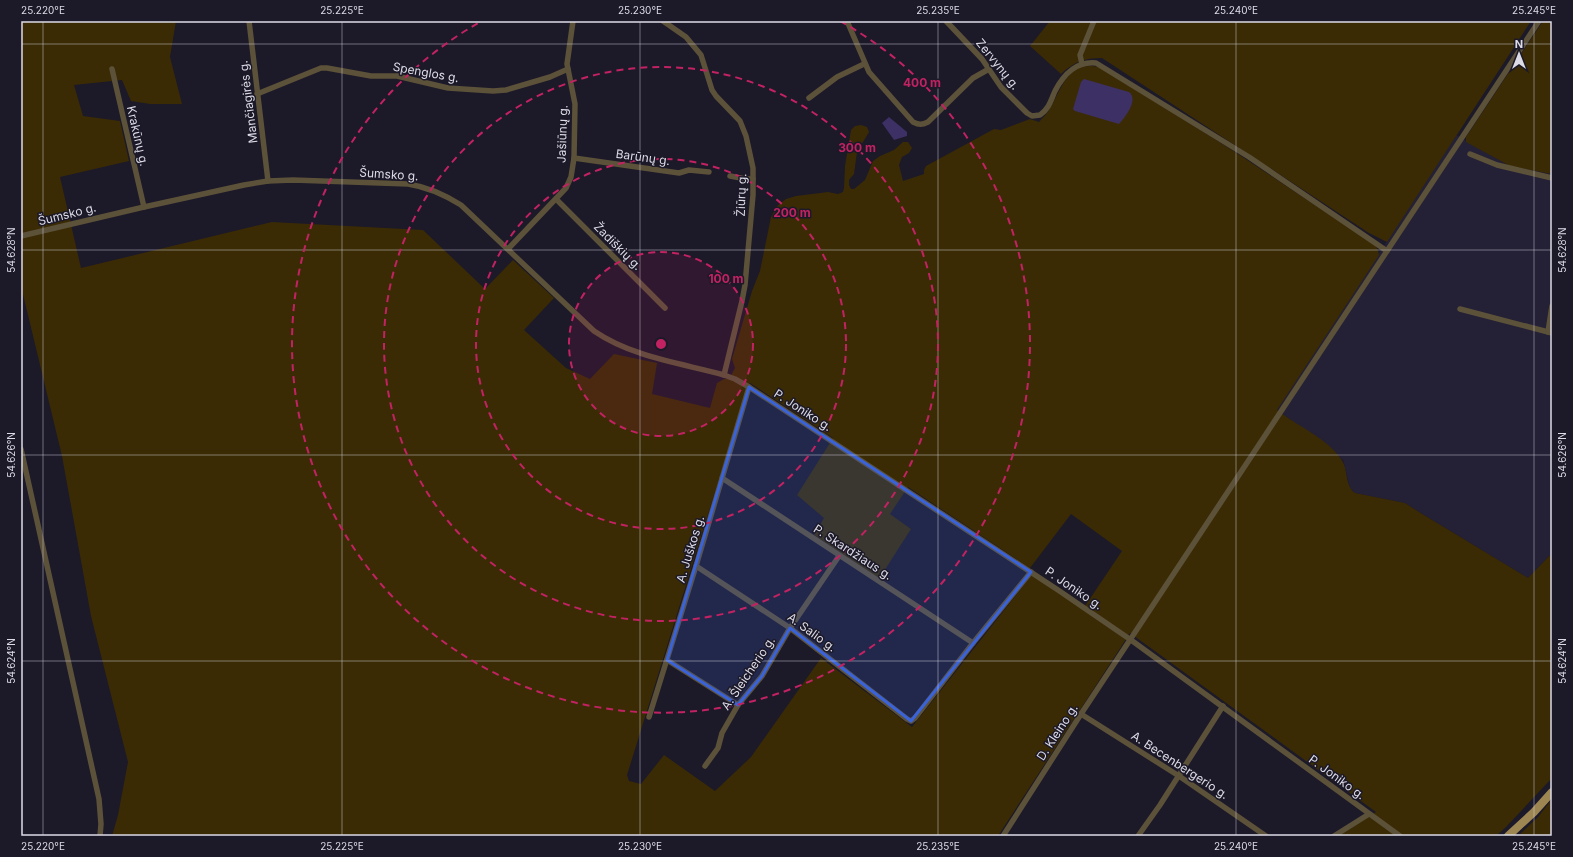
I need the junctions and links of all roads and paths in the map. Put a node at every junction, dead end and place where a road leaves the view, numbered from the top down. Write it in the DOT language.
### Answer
graph roads {
  1 [pos="249,21"];
  2 [pos="573,21"];
  3 [pos="663,21"];
  4 [pos="847,21"];
  5 [pos="946,21"];
  6 [pos="1094,21"];
  7 [pos="1539,21"];
  8 [pos="864,64"];
  9 [pos="1082,64"];
  10 [pos="568,68"];
  11 [pos="112,69"];
  12 [pos="989,70"];
  13 [pos="257,94"];
  14 [pos="809,98"];
  15 [pos="1470,154"];
  16 [pos="574,158"];
  17 [pos="709,172"];
  18 [pos="730,176"];
  19 [pos="1552,178"];
  20 [pos="754,179"];
  21 [pos="268,181"];
  22 [pos="556,199"];
  23 [pos="144,207"];
  24 [pos="21,236"];
  25 [pos="508,249"];
  26 [pos="1387,251"];
  27 [pos="1552,306"];
  28 [pos="665,308"];
  29 [pos="1460,309"];
  30 [pos="1550,332"];
  31 [pos="724,374"];
  32 [pos="749,388"];
  33 [pos="21,449"];
  34 [pos="722,478"];
  35 [pos="839,556"];
  36 [pos="696,566"];
  37 [pos="1031,572"];
  38 [pos="790,628"];
  39 [pos="1131,640"];
  40 [pos="973,643"];
  41 [pos="668,660"];
  42 [pos="738,704"];
  43 [pos="1223,706"];
  44 [pos="1081,714"];
  45 [pos="649,717"];
  46 [pos="706,766"];
  47 [pos="1179,776"];
  48 [pos="1552,792"];
  49 [pos="1369,814"];
  50 [pos="100,836"];
  51 [pos="1003,836"];
  52 [pos="1138,836"];
  53 [pos="1266,836"];
  54 [pos="1334,836"];
  55 [pos="1400,836"];
  56 [pos="1508,836"];
  1 -- 13 [label="street, Mančiagirės g."];
  2 -- 10 [label="street, Jašiūnų g."];
  3 -- 20 [label="street, Žiūrų g."];
  4 -- 8 [label="street"];
  5 -- 12 [label="street, Zervynų g."];
  6 -- 9 [label="street"];
  7 -- 26 [label="street, D. Kleino g."];
  8 -- 12 [label="street"];
  8 -- 14 [label="street"];
  9 -- 12 [label="street, Zervynų g."];
  9 -- 26 [label="street"];
  10 -- 13 [label="street, Spenglos g."];
  10 -- 16 [label="street, Jašiūnų g."];
  11 -- 23 [label="street, Krakūnų g."];
  13 -- 21 [label="street, Mančiagirės g."];
  15 -- 19 [label="street"];
  16 -- 17 [label="street, Barūnų g."];
  16 -- 22 [label="street, Jašiūnų g."];
  18 -- 20 [label="street"];
  20 -- 31 [label="street, Žiūrų g."];
  21 -- 23 [label="street, Šumsko g."];
  21 -- 25 [label="street, Šumsko g."];
  22 -- 25 [label="street, Jašiūnų g."];
  22 -- 28 [label="street, Žadiškių g."];
  23 -- 24 [label="street, Šumsko g."];
  25 -- 31 [label="street, Šumsko g."];
  26 -- 39 [label="street, D. Kleino g."];
  27 -- 30 [label="street"];
  29 -- 30 [label="street"];
  31 -- 32 [label="street, P. Joniko g."];
  32 -- 34 [label="street, A. Juškos g."];
  32 -- 37 [label="street, P. Joniko g."];
  33 -- 50 [label="street"];
  34 -- 35 [label="street, P. Skardžiaus g."];
  34 -- 36 [label="street, A. Juškos g."];
  35 -- 38 [label="street, A. Šleicherio g."];
  35 -- 40 [label="street, P. Skardžiaus g."];
  36 -- 38 [label="street, A. Salio g."];
  36 -- 41 [label="street, A. Juškos g."];
  37 -- 39 [label="street, P. Joniko g."];
  37 -- 40 [label="street"];
  38 -- 40 [label="street, A. Salio g."];
  38 -- 42 [label="street, A. Šleicherio g."];
  39 -- 43 [label="street, P. Joniko g."];
  39 -- 44 [label="street, D. Kleino g."];
  41 -- 42 [label="street"];
  41 -- 45 [label="street, A. Juškos g."];
  42 -- 46 [label="street, A. Šleicherio g."];
  43 -- 47 [label="street"];
  43 -- 49 [label="street, P. Joniko g."];
  44 -- 47 [label="street, A. Becenbergerio g."];
  44 -- 51 [label="street, D. Kleino g."];
  47 -- 52 [label="street"];
  47 -- 53 [label="street, A. Becenbergerio g."];
  48 -- 56 [label="main road"];
  49 -- 54 [label="street"];
  49 -- 55 [label="street, P. Joniko g."];
}
